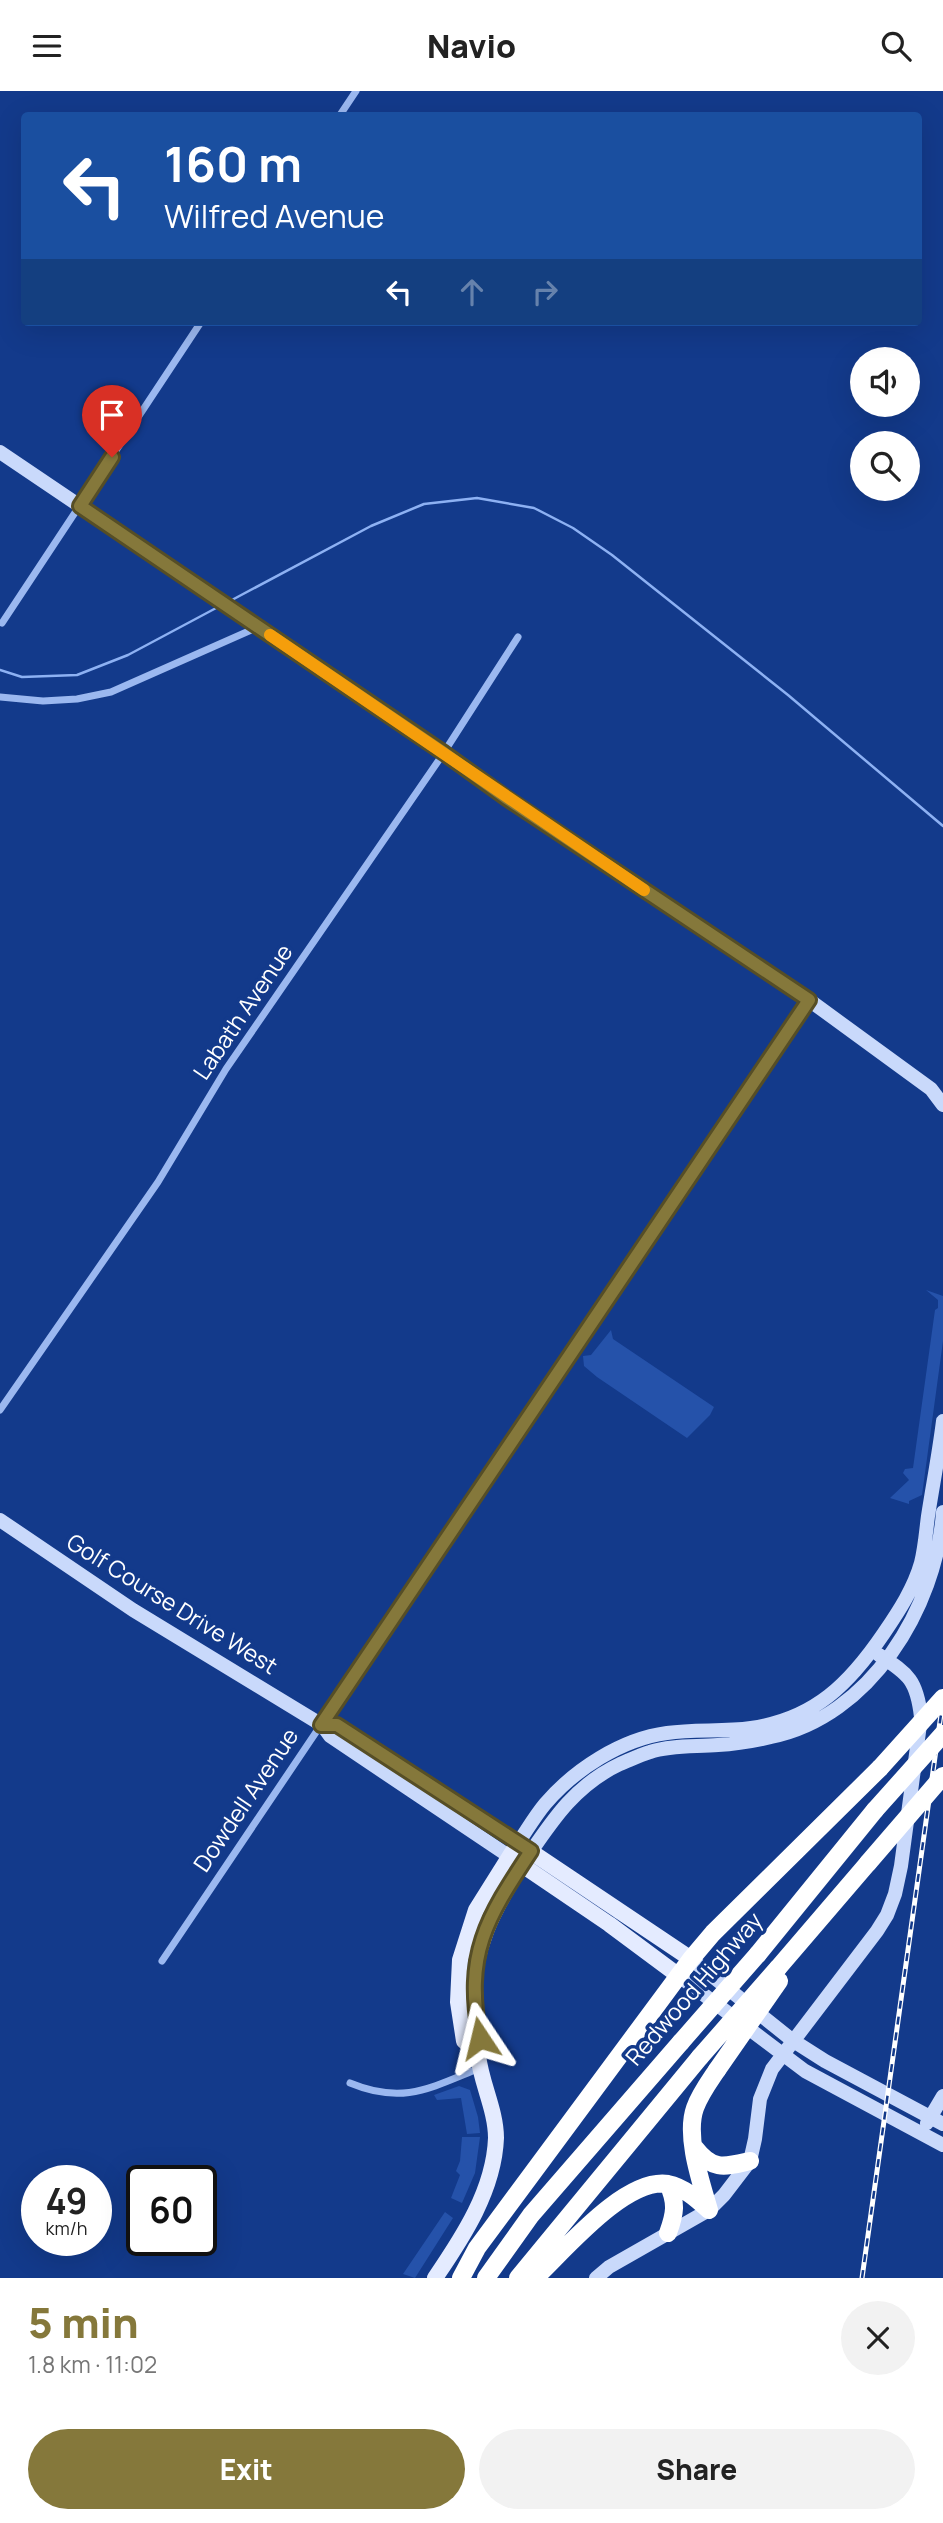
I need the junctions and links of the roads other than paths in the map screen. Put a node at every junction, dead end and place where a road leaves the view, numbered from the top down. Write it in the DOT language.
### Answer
graph roads {
  1 [pos="356,91"];
  2 [pos="342,112"];
  3 [pos="198,326"];
  4 [pos="0,452"];
  5 [pos="80,506"];
  6 [pos="252,622"];
  7 [pos="2,623"];
  8 [pos="518,636"];
  9 [pos="0,697"];
  10 [pos="444,753"];
  11 [pos="809,1000"];
  12 [pos="943,1105"];
  13 [pos="0,1410"];
  14 [pos="943,1421"];
  15 [pos="943,1512"];
  16 [pos="0,1520"];
  17 [pos="872,1650"];
  18 [pos="886,1659"];
  19 [pos="943,1698"];
  20 [pos="816,1713"];
  21 [pos="321,1725"];
  22 [pos="943,1734"];
  23 [pos="943,1776"];
  24 [pos="520,1854"];
  25 [pos="691,1959"];
  26 [pos="162,1961"];
  27 [pos="781,1971"];
  28 [pos="678,1976"];
  29 [pos="792,2040"];
  30 [pos="782,2055"];
  31 [pos="479,2060"];
  32 [pos="350,2083"];
  33 [pos="943,2097"];
  34 [pos="936,2120"];
  35 [pos="921,2133"];
  36 [pos="943,2145"];
  37 [pos="695,2148"];
  38 [pos="750,2161"];
  39 [pos="668,2184"];
  40 [pos="709,2210"];
  41 [pos="668,2233"];
  42 [pos="435,2278"];
  43 [pos="461,2278"];
  44 [pos="486,2278"];
  45 [pos="518,2278"];
  46 [pos="535,2278"];
  47 [pos="596,2278"];
  1 -- 2 [label="street"];
  3 -- 5 [label="street"];
  4 -- 5 [label="street"];
  5 -- 6 [label="street"];
  5 -- 7 [label="street"];
  6 -- 9 [label="street"];
  6 -- 10 [label="street"];
  8 -- 10 [label="street, Labath Avenue"];
  10 -- 11 [label="street"];
  10 -- 13 [label="street, Labath Avenue"];
  11 -- 12 [label="street"];
  11 -- 21 [label="street, Dowdell Avenue"];
  14 -- 17 [label="street"];
  15 -- 18 [label="street"];
  16 -- 21 [label="street, Golf Course Drive West"];
  17 -- 18 [label="street"];
  17 -- 20 [label="street"];
  18 -- 20 [label="street"];
  18 -- 29 [label="street"];
  19 -- 25 [label="highway, bridge"];
  20 -- 24 [label="street"];
  21 -- 24 [label="street, Golf Course Drive West"];
  21 -- 26 [label="street, Dowdell Avenue"];
  22 -- 44 [label="highway, Redwood Highway, bridge"];
  23 -- 27 [label="highway, bridge"];
  24 -- 25 [label="main road"];
  24 -- 28 [label="main road"];
  24 -- 31 [label="main road"];
  25 -- 28 [label="highway"];
  25 -- 29 [label="street"];
  27 -- 37 [label="highway, bridge"];
  27 -- 45 [label="highway, bridge"];
  28 -- 30 [label="street"];
  28 -- 43 [label="highway"];
  29 -- 30 [label="street"];
  29 -- 34 [label="street"];
  30 -- 35 [label="street"];
  30 -- 38 [label="street"];
  31 -- 32 [label="street"];
  31 -- 42 [label="main road"];
  33 -- 34 [label="street"];
  34 -- 35 [label="street"];
  35 -- 36 [label="street"];
  37 -- 38 [label="highway"];
  37 -- 40 [label="highway"];
  38 -- 40 [label="street"];
  39 -- 40 [label="highway"];
  39 -- 41 [label="highway"];
  39 -- 46 [label="highway"];
  40 -- 41 [label="street"];
  41 -- 47 [label="street"];
}
